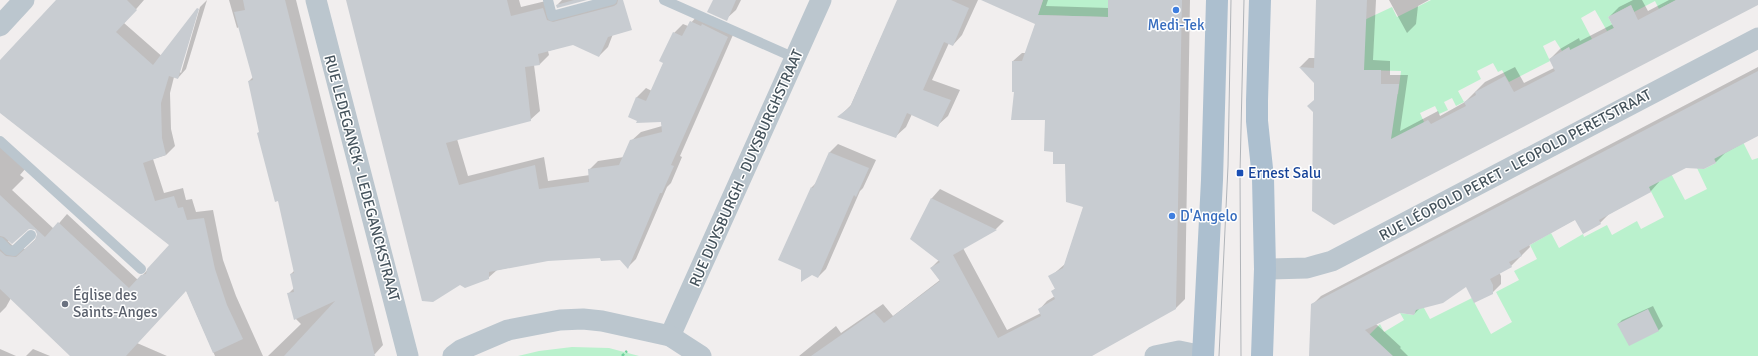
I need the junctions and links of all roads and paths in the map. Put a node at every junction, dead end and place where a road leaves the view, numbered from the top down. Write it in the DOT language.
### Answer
graph roads {
  1 [pos="24,0"];
  2 [pos="316,0"];
  3 [pos="548,0"];
  4 [pos="612,0"];
  5 [pos="664,0"];
  6 [pos="821,0"];
  7 [pos="1217,0"];
  8 [pos="1260,0"];
  9 [pos="0,26"];
  10 [pos="1758,38"];
  11 [pos="795,58"];
  12 [pos="0,141"];
  13 [pos="30,235"];
  14 [pos="0,242"];
  15 [pos="141,269"];
  16 [pos="1265,269"];
  17 [pos="670,336"];
  18 [pos="408,356"];
  19 [pos="453,356"];
  20 [pos="701,356"];
  21 [pos="1155,356"];
  22 [pos="1203,356"];
  23 [pos="1262,356"];
  1 -- 9 [label="street"];
  2 -- 18 [label="street, RUE LEDEGANCK - LEDEGANCKSTRAAT"];
  3 -- 4 [label="lane"];
  5 -- 11 [label="lane"];
  6 -- 11 [label="street, RUE DUYSBURGH - DUYSBURGHSTRAAT"];
  7 -- 22 [label="main road"];
  8 -- 16 [label="main road"];
  10 -- 16 [label="street, RUE LÉOPOLD PERET - LEOPOLD PERETSTRAAT"];
  11 -- 17 [label="street, RUE DUYSBURGH - DUYSBURGHSTRAAT"];
  12 -- 15 [label="lane"];
  13 -- 14 [label="lane"];
  16 -- 23 [label="main road"];
  17 -- 19 [label="street"];
  17 -- 20 [label="street"];
  21 -- 22 [label="street"];
}
